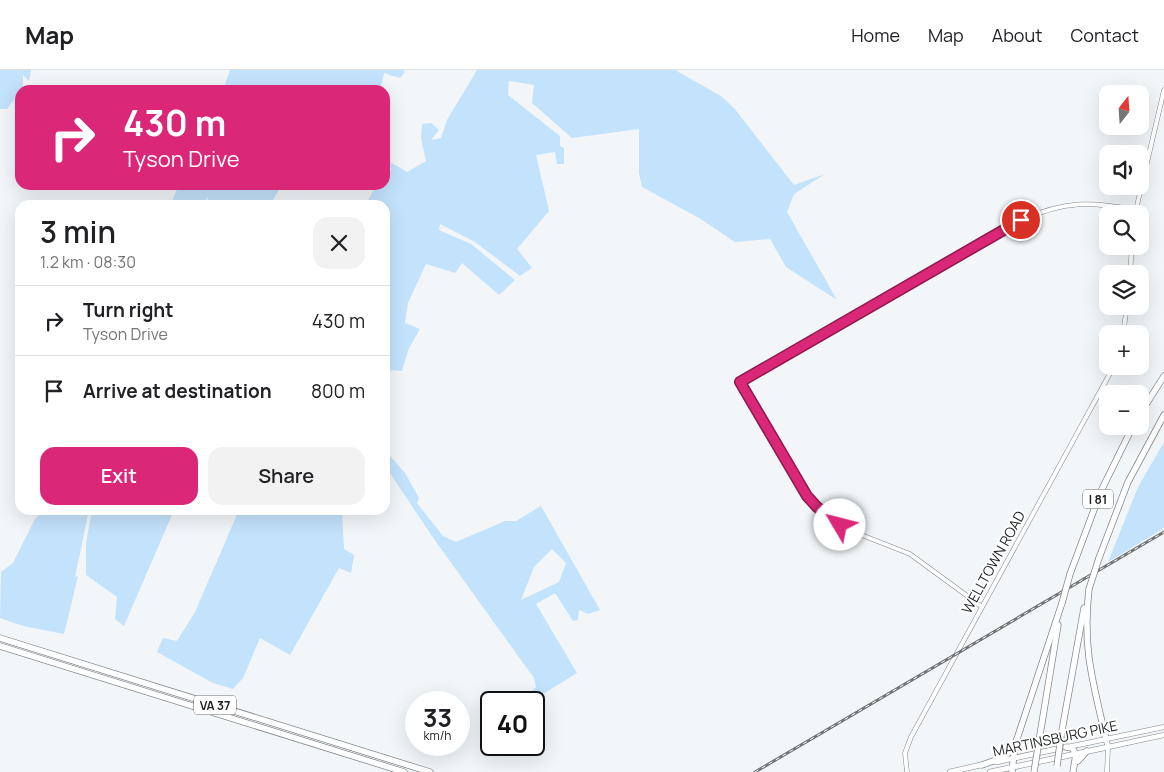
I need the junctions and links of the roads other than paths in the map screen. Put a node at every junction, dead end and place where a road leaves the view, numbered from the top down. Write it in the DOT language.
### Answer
graph roads {
  1 [pos="1164,90"];
  2 [pos="1099,205"];
  3 [pos="1137,205"];
  4 [pos="1109,375"];
  5 [pos="1164,376"];
  6 [pos="1149,400"];
  7 [pos="1164,415"];
  8 [pos="1129,435"];
  9 [pos="1089,589"];
  10 [pos="1062,603"];
  11 [pos="981,606"];
  12 [pos="0,638"];
  13 [pos="0,646"];
  14 [pos="1164,727"];
  15 [pos="1164,735"];
  16 [pos="1106,739"];
  17 [pos="1015,745"];
  18 [pos="1066,747"];
  19 [pos="1108,747"];
  20 [pos="1087,751"];
  21 [pos="1076,754"];
  22 [pos="1013,758"];
  23 [pos="982,765"];
  24 [pos="1056,769"];
  25 [pos="1012,770"];
  26 [pos="404,772"];
  27 [pos="430,772"];
  28 [pos="907,772"];
  29 [pos="950,772"];
  30 [pos="990,772"];
  31 [pos="1034,772"];
  32 [pos="1073,772"];
  33 [pos="1107,772"];
  1 -- 3 [label="street"];
  2 -- 11 [label="street"];
  4 -- 11 [label="street, WELLTOWN ROAD"];
  5 -- 6 [label="highway"];
  7 -- 9 [label="highway, I 81, bridge"];
  8 -- 10 [label="highway, I 81, bridge"];
  9 -- 16 [label="highway"];
  9 -- 24 [label="highway, I 81, bridge"];
  10 -- 17 [label="highway"];
  10 -- 31 [label="highway, I 81, bridge"];
  11 -- 28 [label="street, WELLTOWN ROAD"];
  12 -- 27 [label="highway, VA 37"];
  13 -- 26 [label="highway, VA 37"];
  14 -- 16 [label="main road, MARTINSBURG PIKE"];
  15 -- 19 [label="main road, MARTINSBURG PIKE"];
  16 -- 18 [label="main road, MARTINSBURG PIKE"];
  16 -- 19 [label="highway"];
  17 -- 22 [label="highway"];
  17 -- 23 [label="highway"];
  18 -- 21 [label="highway"];
  18 -- 22 [label="highway, MARTINSBURG PIKE"];
  19 -- 20 [label="highway, MARTINSBURG PIKE"];
  19 -- 33 [label="street"];
  20 -- 21 [label="highway, MARTINSBURG PIKE"];
  20 -- 32 [label="highway"];
  21 -- 25 [label="highway, MARTINSBURG PIKE"];
  21 -- 32 [label="highway"];
  22 -- 23 [label="highway, MARTINSBURG PIKE"];
  22 -- 25 [label="highway"];
  23 -- 29 [label="highway, MARTINSBURG PIKE"];
  25 -- 30 [label="highway, MARTINSBURG PIKE"];
}
